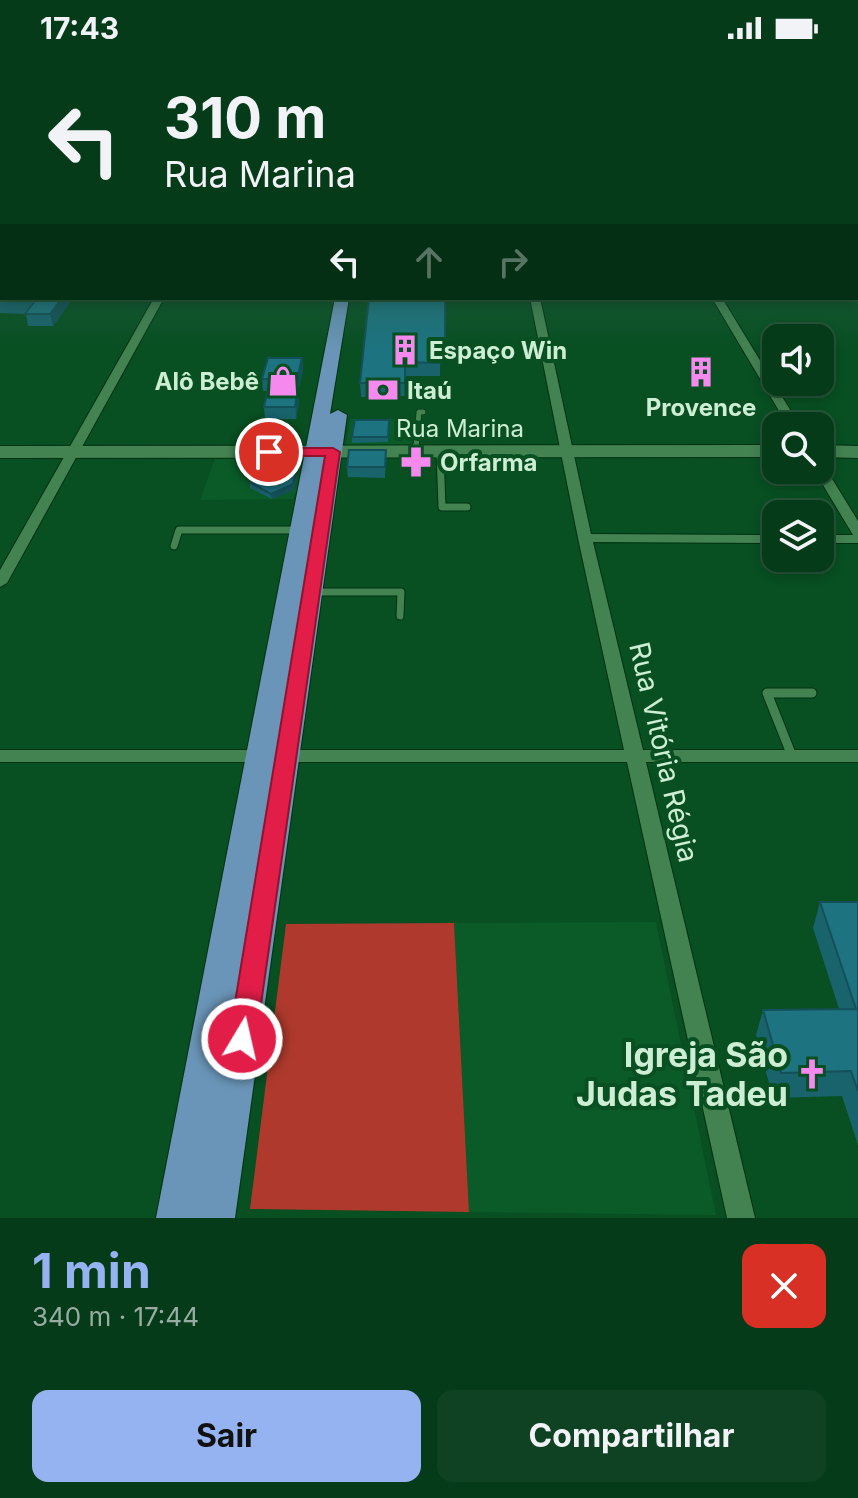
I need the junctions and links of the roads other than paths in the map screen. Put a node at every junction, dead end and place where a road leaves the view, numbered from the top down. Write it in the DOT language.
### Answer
graph roads {
  1 [pos="158,300"];
  2 [pos="342,300"];
  3 [pos="355,300"];
  4 [pos="535,300"];
  5 [pos="718,300"];
  6 [pos="423,412"];
  7 [pos="786,412"];
  8 [pos="762,451"];
  9 [pos="834,451"];
  10 [pos="0,452"];
  11 [pos="73,452"];
  12 [pos="324,452"];
  13 [pos="416,452"];
  14 [pos="440,452"];
  15 [pos="568,452"];
  16 [pos="858,452"];
  17 [pos="829,484"];
  18 [pos="467,507"];
  19 [pos="301,530"];
  20 [pos="858,532"];
  21 [pos="585,538"];
  22 [pos="762,539"];
  23 [pos="834,539"];
  24 [pos="858,539"];
  25 [pos="174,546"];
  26 [pos="0,583"];
  27 [pos="311,592"];
  28 [pos="400,616"];
  29 [pos="812,693"];
  30 [pos="0,756"];
  31 [pos="272,756"];
  32 [pos="636,756"];
  33 [pos="792,756"];
  34 [pos="858,756"];
  35 [pos="176,1218"];
  36 [pos="215,1218"];
  37 [pos="741,1218"];
  1 -- 11 [label="street"];
  2 -- 12 [label="main road"];
  3 -- 12 [label="main road"];
  4 -- 15 [label="street, Rua Vitória Régia"];
  5 -- 7 [label="street"];
  6 -- 13 [label="lane"];
  8 -- 15 [label="street, Rua Marina"];
  9 -- 16 [label="street"];
  10 -- 11 [label="street, Rua Marina"];
  11 -- 12 [label="street, Rua Marina"];
  11 -- 26 [label="street"];
  12 -- 13 [label="street, Rua Marina"];
  12 -- 19 [label="main road"];
  12 -- 27 [label="main road"];
  13 -- 14 [label="street, Rua Marina"];
  14 -- 15 [label="street, Rua Marina"];
  14 -- 18 [label="lane"];
  15 -- 21 [label="street, Rua Vitória Régia"];
  17 -- 20 [label="street"];
  19 -- 25 [label="lane"];
  19 -- 31 [label="main road"];
  21 -- 22 [label="street"];
  21 -- 32 [label="street, Rua Vitória Régia"];
  23 -- 24 [label="street"];
  27 -- 28 [label="lane"];
  27 -- 31 [label="main road"];
  29 -- 33 [label="lane"];
  30 -- 31 [label="street"];
  31 -- 32 [label="street"];
  31 -- 35 [label="main road"];
  31 -- 36 [label="main road"];
  32 -- 33 [label="street"];
  32 -- 37 [label="street, Rua Vitória Régia"];
  33 -- 34 [label="street"];
}
